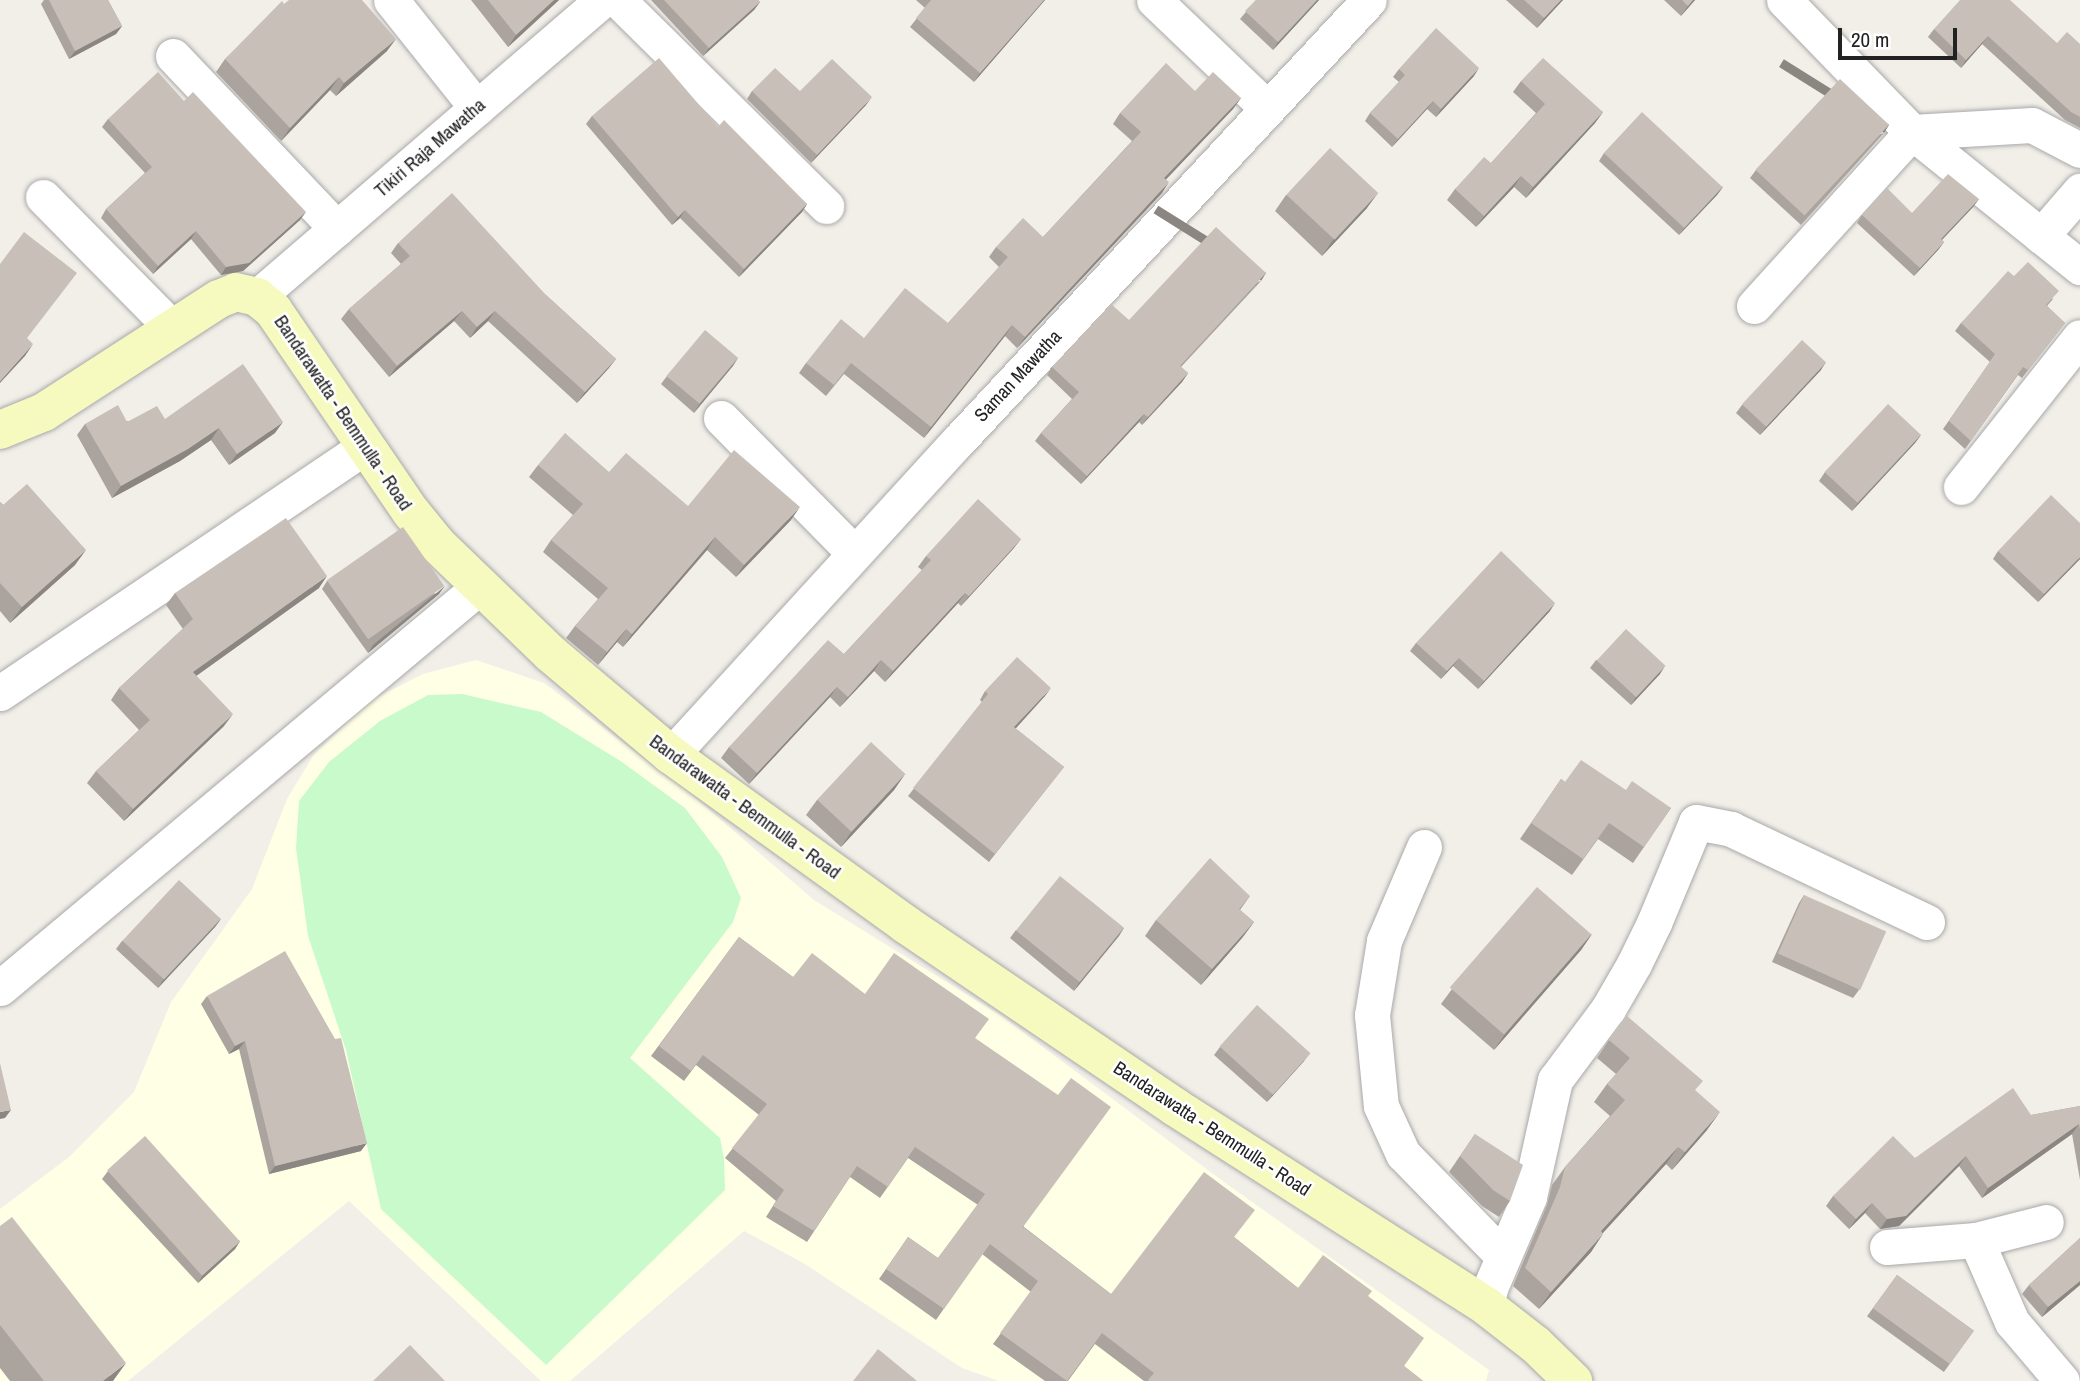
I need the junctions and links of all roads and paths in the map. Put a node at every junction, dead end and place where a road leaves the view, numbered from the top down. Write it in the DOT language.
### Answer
graph roads {
  1 [pos="391,0"];
  2 [pos="602,0"];
  3 [pos="618,0"];
  4 [pos="1154,0"];
  5 [pos="1368,0"];
  6 [pos="1784,0"];
  7 [pos="173,56"];
  8 [pos="477,108"];
  9 [pos="1267,108"];
  10 [pos="1912,132"];
  11 [pos="2080,150"];
  12 [pos="2080,191"];
  13 [pos="43,197"];
  14 [pos="826,206"];
  15 [pos="337,229"];
  16 [pos="2041,236"];
  17 [pos="2080,267"];
  18 [pos="257,297"];
  19 [pos="1754,306"];
  20 [pos="172,328"];
  21 [pos="2080,337"];
  22 [pos="721,418"];
  23 [pos="0,430"];
  24 [pos="366,446"];
  25 [pos="1961,487"];
  26 [pos="854,554"];
  27 [pos="479,587"];
  28 [pos="0,693"];
  29 [pos="671,755"];
  30 [pos="1424,847"];
  31 [pos="1927,922"];
  32 [pos="0,988"];
  33 [pos="2046,1222"];
  34 [pos="1976,1240"];
  35 [pos="1887,1247"];
  36 [pos="1503,1256"];
  37 [pos="1486,1306"];
  38 [pos="1573,1381"];
  39 [pos="2062,1381"];
  1 -- 8 [label="street"];
  2 -- 8 [label="street, Tikiri Raja Mawatha"];
  3 -- 14 [label="street"];
  4 -- 9 [label="street"];
  5 -- 9 [label="street, Saman Mawatha"];
  6 -- 10 [label="street"];
  7 -- 15 [label="street"];
  8 -- 15 [label="street, Tikiri Raja Mawatha"];
  9 -- 26 [label="street, Saman Mawatha"];
  10 -- 11 [label="street"];
  10 -- 16 [label="street"];
  10 -- 19 [label="street"];
  12 -- 16 [label="street"];
  13 -- 20 [label="street"];
  15 -- 18 [label="street, Tikiri Raja Mawatha"];
  16 -- 17 [label="street"];
  18 -- 20 [label="street"];
  18 -- 24 [label="street, Bandarawatta - Bemmulla - Road"];
  20 -- 23 [label="street"];
  21 -- 25 [label="street"];
  22 -- 26 [label="street"];
  24 -- 27 [label="street, Bandarawatta - Bemmulla - Road"];
  24 -- 28 [label="street"];
  26 -- 29 [label="street, Saman Mawatha"];
  27 -- 29 [label="street, Bandarawatta - Bemmulla - Road"];
  27 -- 32 [label="street"];
  29 -- 37 [label="street, Bandarawatta - Bemmulla - Road"];
  30 -- 36 [label="street"];
  31 -- 36 [label="street"];
  33 -- 34 [label="street"];
  34 -- 35 [label="street"];
  34 -- 39 [label="street"];
  36 -- 37 [label="street"];
  37 -- 38 [label="street, Bandarawatta - Bemmulla - Road"];
}
